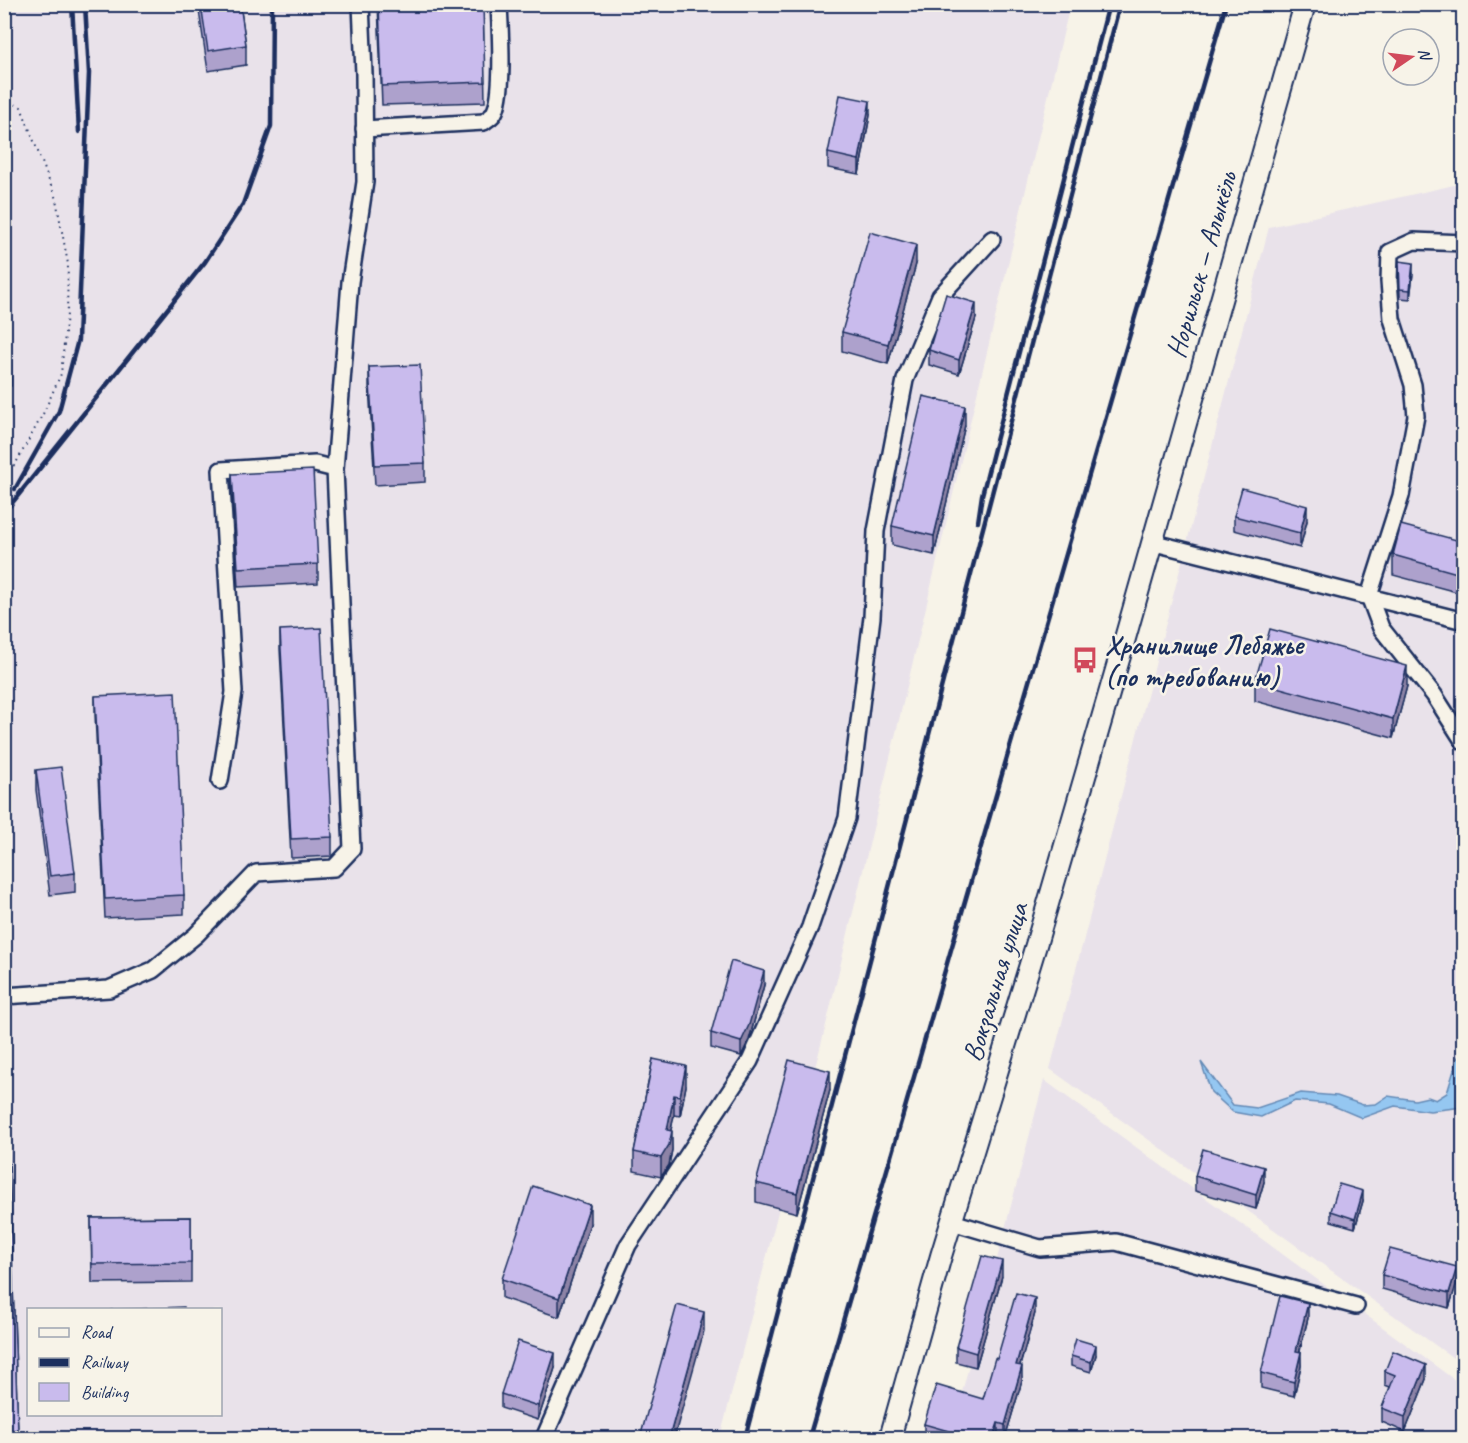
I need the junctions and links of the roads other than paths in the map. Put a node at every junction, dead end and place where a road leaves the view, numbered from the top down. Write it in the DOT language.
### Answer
graph roads {
  1 [pos="361,4"];
  2 [pos="500,4"];
  3 [pos="1305,4"];
  4 [pos="364,129"];
  5 [pos="992,239"];
  6 [pos="1464,243"];
  7 [pos="335,469"];
  8 [pos="1151,542"];
  9 [pos="1369,596"];
  10 [pos="1464,621"];
  11 [pos="1464,742"];
  12 [pos="220,781"];
  13 [pos="4,996"];
  14 [pos="951,1222"];
  15 [pos="1356,1306"];
  16 [pos="544,1438"];
  17 [pos="890,1438"];
  1 -- 4 [label="lane"];
  2 -- 4 [label="lane"];
  3 -- 8 [label="main road, Норильск — Алыкёль"];
  4 -- 7 [label="lane"];
  5 -- 16 [label="lane"];
  6 -- 9 [label="lane"];
  7 -- 12 [label="lane"];
  7 -- 13 [label="lane"];
  8 -- 9 [label="lane"];
  8 -- 14 [label="main road, Вокзальная улица"];
  9 -- 10 [label="lane"];
  9 -- 11 [label="lane"];
  14 -- 15 [label="lane"];
  14 -- 17 [label="main road, Вокзальная улица"];
}
